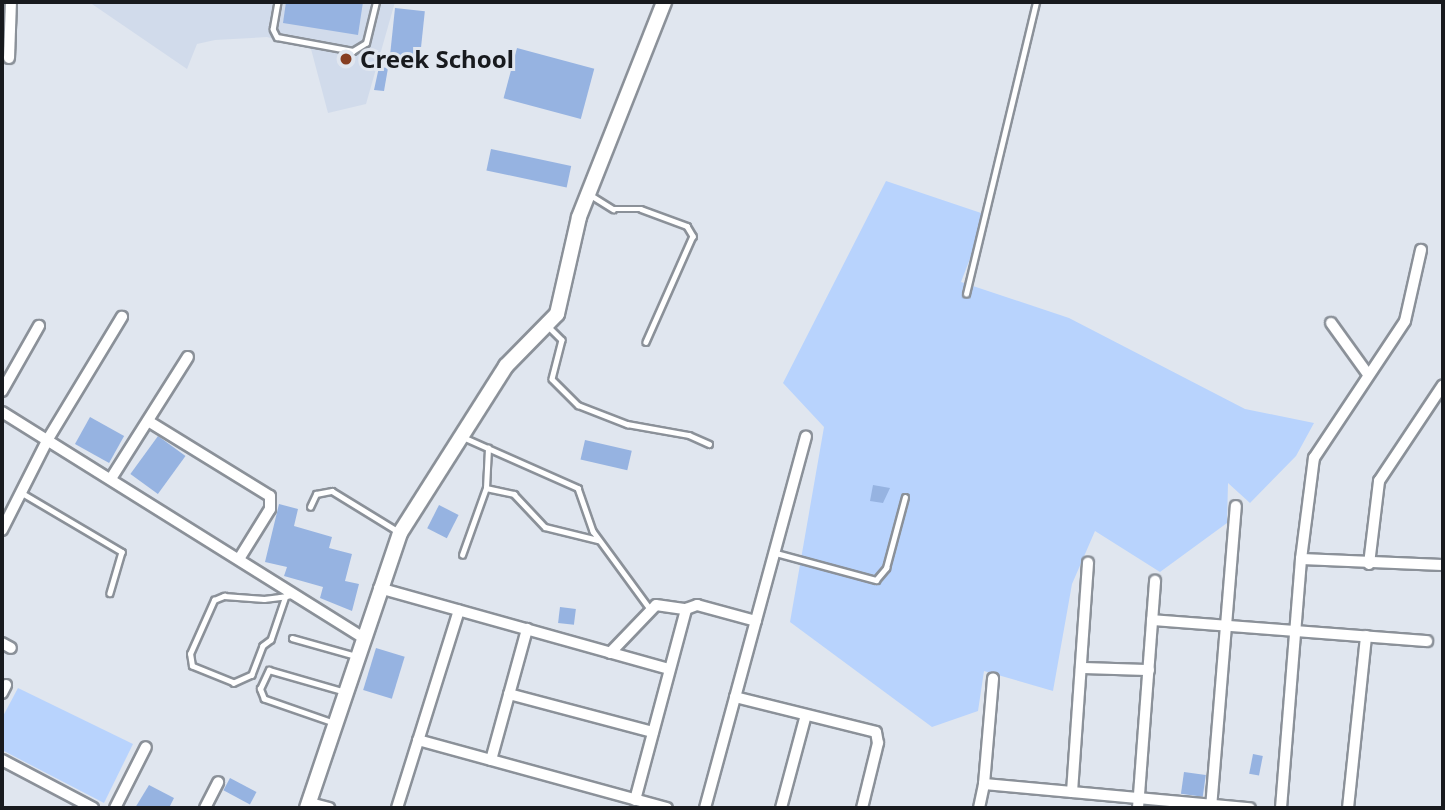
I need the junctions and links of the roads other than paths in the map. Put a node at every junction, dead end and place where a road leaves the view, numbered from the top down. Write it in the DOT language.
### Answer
graph roads {
  1 [pos="11,2"];
  2 [pos="278,2"];
  3 [pos="376,2"];
  4 [pos="664,2"];
  5 [pos="1036,2"];
  6 [pos="9,58"];
  7 [pos="590,193"];
  8 [pos="1421,250"];
  9 [pos="967,294"];
  10 [pos="122,317"];
  11 [pos="1331,323"];
  12 [pos="39,326"];
  13 [pos="548,326"];
  14 [pos="646,342"];
  15 [pos="188,356"];
  16 [pos="1367,373"];
  17 [pos="1443,385"];
  18 [pos="2,391"];
  19 [pos="2,412"];
  20 [pos="148,421"];
  21 [pos="461,436"];
  22 [pos="806,437"];
  23 [pos="48,439"];
  24 [pos="709,444"];
  25 [pos="488,448"];
  26 [pos="112,477"];
  27 [pos="486,488"];
  28 [pos="21,492"];
  29 [pos="905,497"];
  30 [pos="1236,506"];
  31 [pos="310,507"];
  32 [pos="2,530"];
  33 [pos="400,533"];
  34 [pos="599,540"];
  35 [pos="775,553"];
  36 [pos="462,555"];
  37 [pos="239,559"];
  38 [pos="1301,559"];
  39 [pos="1088,563"];
  40 [pos="1369,564"];
  41 [pos="1443,565"];
  42 [pos="1155,581"];
  43 [pos="379,587"];
  44 [pos="110,593"];
  45 [pos="291,595"];
  46 [pos="686,609"];
  47 [pos="459,610"];
  48 [pos="651,610"];
  49 [pos="1152,620"];
  50 [pos="756,621"];
  51 [pos="1226,625"];
  52 [pos="527,629"];
  53 [pos="1296,631"];
  54 [pos="1366,636"];
  55 [pos="292,638"];
  56 [pos="363,638"];
  57 [pos="1427,641"];
  58 [pos="610,653"];
  59 [pos="357,656"];
  60 [pos="1081,668"];
  61 [pos="669,669"];
  62 [pos="1149,670"];
  63 [pos="993,678"];
  64 [pos="347,693"];
  65 [pos="509,694"];
  66 [pos="735,697"];
  67 [pos="806,715"];
  68 [pos="338,724"];
  69 [pos="653,732"];
  70 [pos="418,740"];
  71 [pos="146,747"];
  72 [pos="2,760"];
  73 [pos="491,760"];
  74 [pos="218,782"];
  75 [pos="984,784"];
  76 [pos="1072,792"];
  77 [pos="635,800"];
  78 [pos="1139,803"];
  79 [pos="309,806"];
  80 [pos="1212,807"];
  81 [pos="93,808"];
  82 [pos="115,808"];
  83 [pos="205,808"];
  84 [pos="329,808"];
  85 [pos="397,808"];
  86 [pos="667,808"];
  87 [pos="705,808"];
  88 [pos="781,808"];
  89 [pos="862,808"];
  90 [pos="979,808"];
  91 [pos="1250,808"];
  92 [pos="1282,808"];
  93 [pos="1348,808"];
  1 -- 6 [label="street"];
  2 -- 3 [label="lane"];
  4 -- 7 [label="street"];
  5 -- 9 [label="lane"];
  7 -- 13 [label="street"];
  7 -- 14 [label="lane"];
  8 -- 16 [label="street"];
  10 -- 23 [label="street"];
  11 -- 16 [label="street"];
  12 -- 18 [label="street"];
  13 -- 21 [label="street"];
  13 -- 24 [label="lane"];
  15 -- 20 [label="street"];
  16 -- 38 [label="street"];
  17 -- 40 [label="street"];
  19 -- 23 [label="street"];
  20 -- 26 [label="street"];
  20 -- 37 [label="street"];
  21 -- 25 [label="lane"];
  21 -- 33 [label="street"];
  22 -- 35 [label="street"];
  23 -- 26 [label="street"];
  23 -- 28 [label="street"];
  25 -- 27 [label="lane"];
  25 -- 34 [label="lane"];
  26 -- 37 [label="street"];
  27 -- 34 [label="lane"];
  27 -- 36 [label="lane"];
  28 -- 32 [label="street"];
  28 -- 44 [label="lane"];
  29 -- 35 [label="lane"];
  30 -- 51 [label="street"];
  31 -- 33 [label="lane"];
  33 -- 43 [label="street"];
  34 -- 48 [label="lane"];
  35 -- 50 [label="street"];
  37 -- 45 [label="street"];
  38 -- 40 [label="street"];
  38 -- 53 [label="street"];
  39 -- 60 [label="street"];
  40 -- 41 [label="street"];
  42 -- 49 [label="street"];
  43 -- 47 [label="street"];
  43 -- 56 [label="street"];
  45 -- 45 [label="lane"];
  45 -- 56 [label="street"];
  46 -- 48 [label="street"];
  46 -- 50 [label="street"];
  46 -- 61 [label="street"];
  47 -- 52 [label="street"];
  47 -- 70 [label="street"];
  48 -- 58 [label="street"];
  49 -- 51 [label="street"];
  49 -- 62 [label="street"];
  50 -- 66 [label="street"];
  51 -- 53 [label="street"];
  51 -- 80 [label="street"];
  52 -- 58 [label="street"];
  52 -- 65 [label="street"];
  53 -- 54 [label="street"];
  53 -- 92 [label="street"];
  54 -- 57 [label="street"];
  54 -- 93 [label="street"];
  55 -- 59 [label="lane"];
  56 -- 59 [label="street"];
  58 -- 61 [label="street"];
  59 -- 64 [label="street"];
  60 -- 62 [label="street"];
  60 -- 76 [label="street"];
  61 -- 69 [label="street"];
  62 -- 78 [label="street"];
  63 -- 75 [label="street"];
  64 -- 68 [label="street"];
  64 -- 68 [label="lane"];
  65 -- 69 [label="street"];
  65 -- 73 [label="street"];
  66 -- 67 [label="street"];
  66 -- 87 [label="street"];
  67 -- 88 [label="street"];
  67 -- 89 [label="street"];
  68 -- 79 [label="street"];
  69 -- 77 [label="street"];
  70 -- 73 [label="street"];
  70 -- 85 [label="street"];
  71 -- 82 [label="street"];
  72 -- 81 [label="street"];
  73 -- 77 [label="street"];
  74 -- 83 [label="street"];
  75 -- 76 [label="street"];
  75 -- 90 [label="street"];
  76 -- 78 [label="street"];
  77 -- 86 [label="street"];
  78 -- 80 [label="street"];
  79 -- 84 [label="street"];
  80 -- 91 [label="street"];
}
